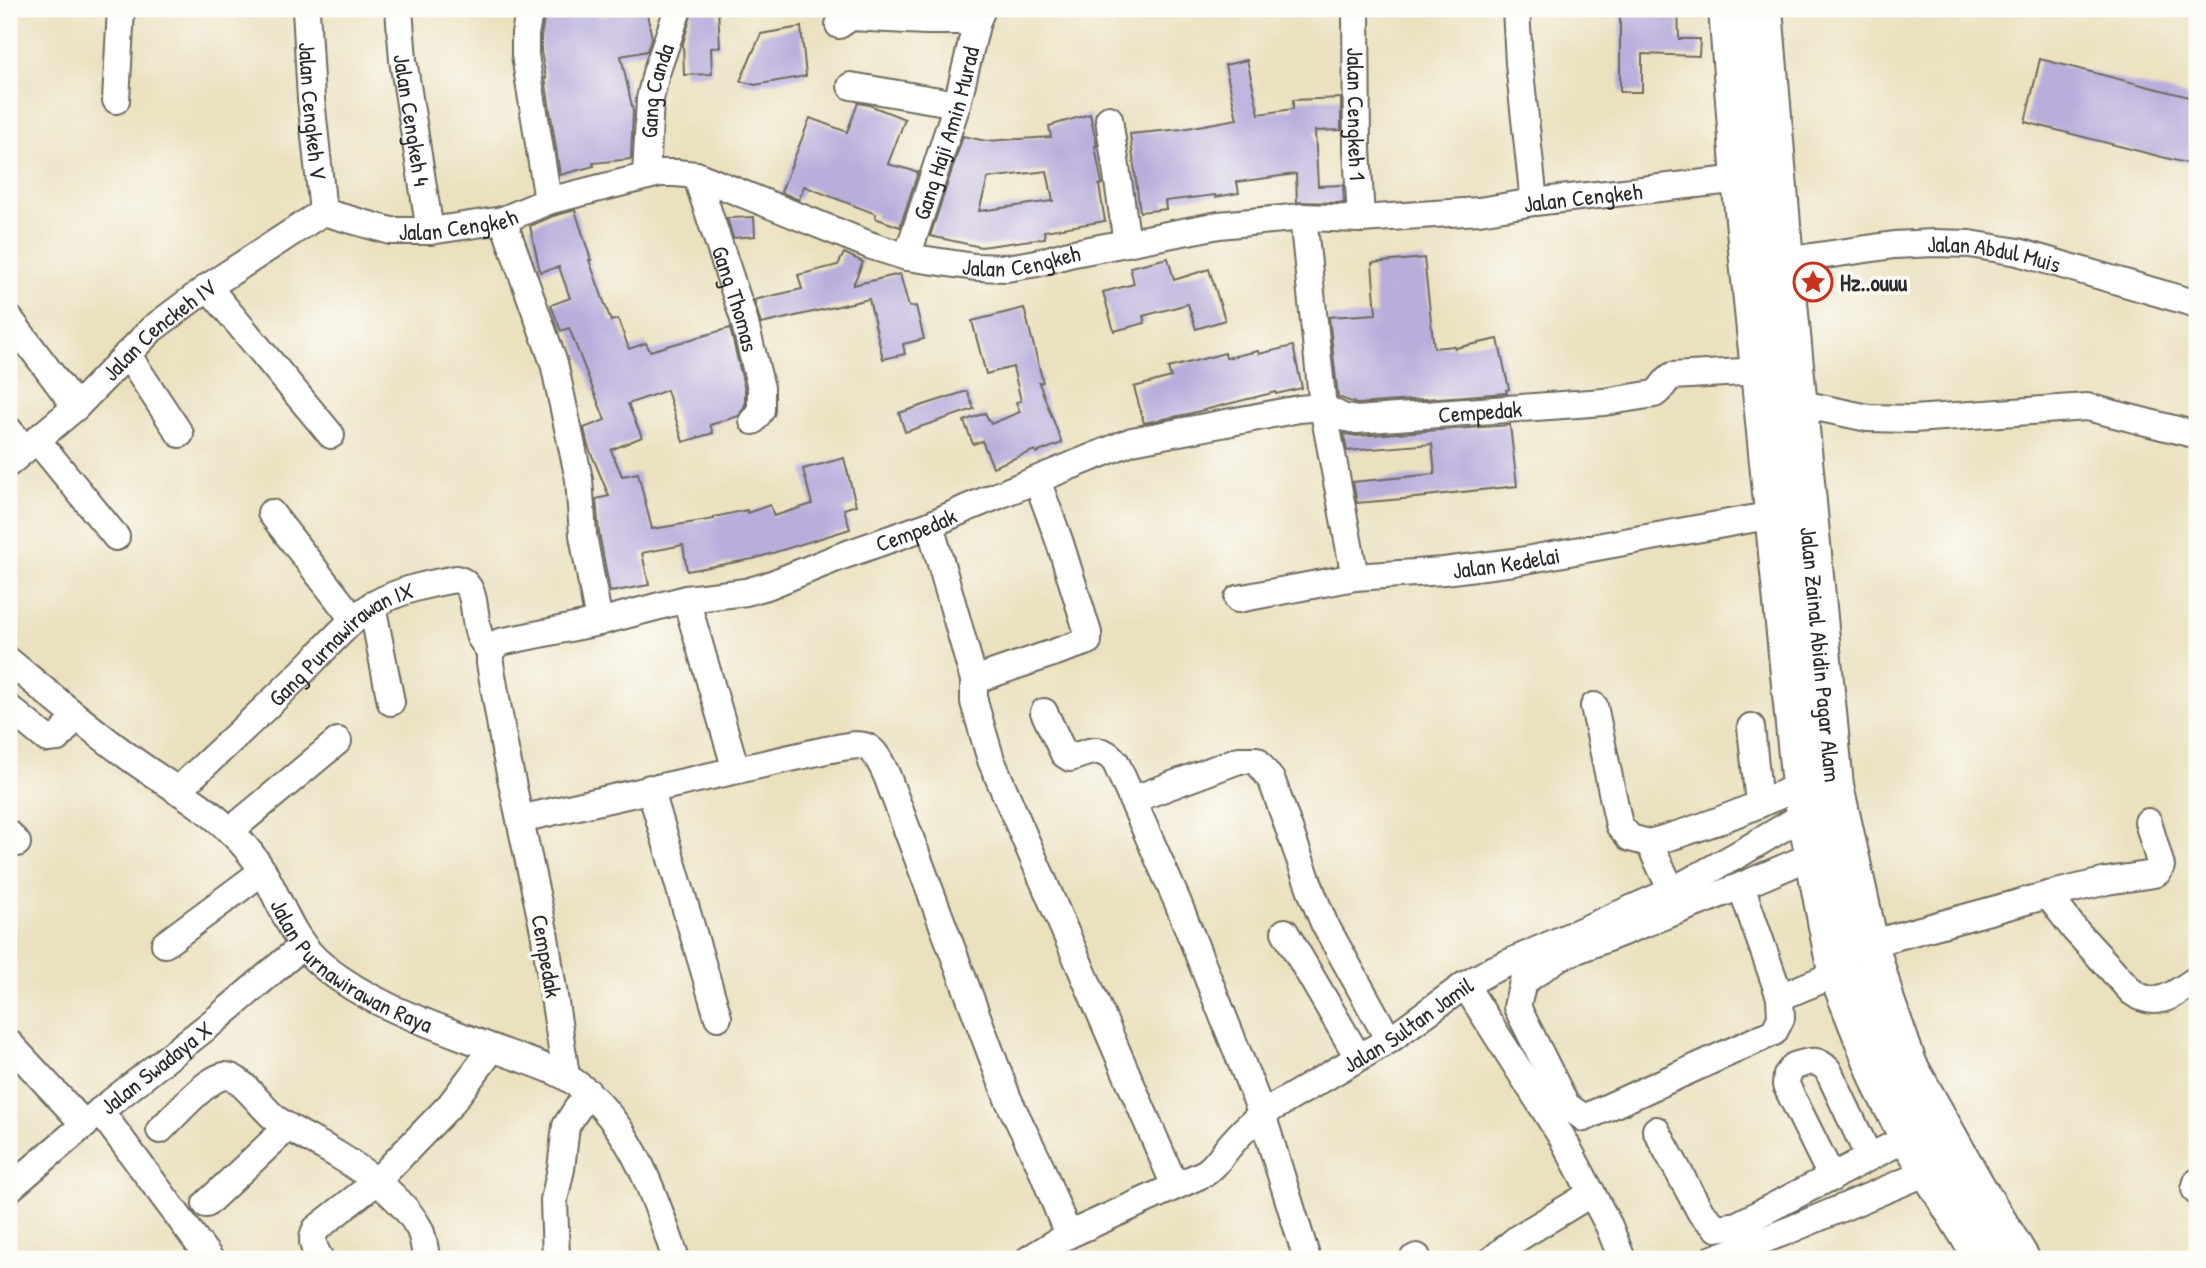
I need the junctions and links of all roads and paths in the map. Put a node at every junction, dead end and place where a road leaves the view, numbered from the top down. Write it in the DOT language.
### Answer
graph roads {
  1 [pos="121,9"];
  2 [pos="306,9"];
  3 [pos="399,9"];
  4 [pos="530,9"];
  5 [pos="678,9"];
  6 [pos="1356,9"];
  7 [pos="1516,9"];
  8 [pos="1728,9"];
  9 [pos="1763,9"];
  10 [pos="979,15"];
  11 [pos="839,25"];
  12 [pos="851,86"];
  13 [pos="116,100"];
  14 [pos="957,104"];
  15 [pos="1109,119"];
  16 [pos="696,175"];
  17 [pos="646,176"];
  18 [pos="1741,179"];
  19 [pos="548,201"];
  20 [pos="1534,202"];
  21 [pos="323,212"];
  22 [pos="1303,217"];
  23 [pos="1361,219"];
  24 [pos="503,220"];
  25 [pos="430,231"];
  26 [pos="1127,243"];
  27 [pos="907,257"];
  28 [pos="1784,261"];
  29 [pos="208,286"];
  30 [pos="2197,304"];
  31 [pos="9,318"];
  32 [pos="127,354"];
  33 [pos="1760,371"];
  34 [pos="1797,403"];
  35 [pos="76,407"];
  36 [pos="1323,407"];
  37 [pos="753,421"];
  38 [pos="180,434"];
  39 [pos="331,435"];
  40 [pos="2197,435"];
  41 [pos="20,445"];
  42 [pos="1037,480"];
  43 [pos="271,513"];
  44 [pos="1773,515"];
  45 [pos="930,525"];
  46 [pos="116,537"];
  47 [pos="1355,577"];
  48 [pos="686,599"];
  49 [pos="1238,599"];
  50 [pos="363,613"];
  51 [pos="599,622"];
  52 [pos="490,651"];
  53 [pos="17,668"];
  54 [pos="974,680"];
  55 [pos="9,699"];
  56 [pos="391,702"];
  57 [pos="1594,706"];
  58 [pos="9,708"];
  59 [pos="1044,712"];
  60 [pos="76,716"];
  61 [pos="1751,727"];
  62 [pos="338,741"];
  63 [pos="736,770"];
  64 [pos="650,788"];
  65 [pos="177,791"];
  66 [pos="1803,799"];
  67 [pos="1132,800"];
  68 [pos="1759,804"];
  69 [pos="520,819"];
  70 [pos="2148,822"];
  71 [pos="230,831"];
  72 [pos="1649,843"];
  73 [pos="1814,855"];
  74 [pos="263,872"];
  75 [pos="1741,887"];
  76 [pos="1672,891"];
  77 [pos="2048,895"];
  78 [pos="1285,932"];
  79 [pos="165,944"];
  80 [pos="1869,944"];
  81 [pos="302,946"];
  82 [pos="1838,973"];
  83 [pos="2197,979"];
  84 [pos="1465,985"];
  85 [pos="1780,997"];
  86 [pos="719,1017"];
  87 [pos="1389,1040"];
  88 [pos="9,1043"];
  89 [pos="493,1048"];
  90 [pos="1358,1057"];
  91 [pos="566,1075"];
  92 [pos="588,1092"];
  93 [pos="1262,1114"];
  94 [pos="92,1118"];
  95 [pos="288,1127"];
  96 [pos="160,1130"];
  97 [pos="1656,1130"];
  98 [pos="1909,1137"];
  99 [pos="1869,1157"];
  100 [pos="1930,1171"];
  101 [pos="1832,1178"];
  102 [pos="376,1182"];
  103 [pos="2197,1182"];
  104 [pos="1175,1186"];
  105 [pos="9,1189"];
  106 [pos="2197,1192"];
  107 [pos="1592,1193"];
  108 [pos="206,1204"];
  109 [pos="1068,1235"];
  110 [pos="210,1259"];
  111 [pos="320,1259"];
  112 [pos="426,1259"];
  113 [pos="556,1259"];
  114 [pos="676,1259"];
  115 [pos="1029,1259"];
  116 [pos="1307,1259"];
  117 [pos="1493,1259"];
  118 [pos="1622,1259"];
  119 [pos="1713,1259"];
  120 [pos="1984,1259"];
  121 [pos="2020,1259"];
  1 -- 13 [label="street"];
  2 -- 21 [label="street, Jalan Cengkeh V"];
  3 -- 25 [label="street, Jalan Cengkeh 4"];
  4 -- 19 [label="street"];
  5 -- 17 [label="street, Gang Canda"];
  6 -- 23 [label="street, Jalan Cengkeh 1"];
  7 -- 20 [label="street"];
  8 -- 18 [label="highway, Jalan Zainal Abidin Pagar Alam"];
  9 -- 28 [label="highway, Jalan Zainal Abidin Pagar Alam"];
  10 -- 11 [label="street"];
  10 -- 14 [label="street, Gang Haji Amin Murad"];
  12 -- 14 [label="street"];
  14 -- 27 [label="street, Gang Haji Amin Murad"];
  15 -- 26 [label="street"];
  16 -- 17 [label="street, Jalan Cengkeh"];
  16 -- 27 [label="street, Jalan Cengkeh"];
  16 -- 37 [label="street, Gang Thomas"];
  17 -- 19 [label="street, Jalan Cengkeh"];
  18 -- 20 [label="street, Jalan Cengkeh"];
  18 -- 33 [label="highway, Jalan Zainal Abidin Pagar Alam"];
  19 -- 24 [label="street, Jalan Cengkeh"];
  20 -- 23 [label="street, Jalan Cengkeh"];
  21 -- 25 [label="street, Jalan Cengkeh"];
  21 -- 29 [label="street, Jalan Cenckeh IV"];
  22 -- 23 [label="street, Jalan Cengkeh"];
  22 -- 26 [label="street, Jalan Cengkeh"];
  22 -- 36 [label="street"];
  24 -- 25 [label="street, Jalan Cengkeh"];
  24 -- 51 [label="street"];
  26 -- 27 [label="street, Jalan Cengkeh"];
  28 -- 30 [label="street, Jalan Abdul Muis"];
  28 -- 34 [label="highway, Jalan Zainal Abidin Pagar Alam"];
  29 -- 32 [label="street, Jalan Cenckeh IV"];
  29 -- 39 [label="street"];
  31 -- 35 [label="street"];
  32 -- 35 [label="street, Jalan Cenckeh IV"];
  32 -- 38 [label="street"];
  33 -- 36 [label="street, Cempedak"];
  33 -- 44 [label="highway, Jalan Zainal Abidin Pagar Alam"];
  34 -- 40 [label="street"];
  34 -- 80 [label="highway, Jalan Zainal Abidin Pagar Alam"];
  35 -- 41 [label="street, Jalan Cenckeh IV"];
  36 -- 42 [label="street, Cempedak"];
  36 -- 47 [label="street"];
  41 -- 46 [label="street"];
  42 -- 45 [label="street, Cempedak"];
  42 -- 54 [label="street"];
  43 -- 50 [label="street"];
  44 -- 47 [label="street, Jalan Kedelai"];
  44 -- 66 [label="highway, Jalan Zainal Abidin Pagar Alam"];
  45 -- 48 [label="street, Cempedak"];
  45 -- 54 [label="street"];
  47 -- 49 [label="street, Jalan Kedelai"];
  48 -- 51 [label="street, Cempedak"];
  48 -- 63 [label="street"];
  50 -- 52 [label="street, Gang Purnawirawan IX"];
  50 -- 56 [label="street"];
  50 -- 65 [label="street, Gang Purnawirawan IX"];
  51 -- 52 [label="street, Cempedak"];
  52 -- 69 [label="street, Cempedak"];
  53 -- 55 [label="street"];
  53 -- 60 [label="street, Jalan Purnawirawan Raya"];
  54 -- 104 [label="street"];
  57 -- 72 [label="street"];
  58 -- 60 [label="street"];
  59 -- 67 [label="street"];
  60 -- 65 [label="street, Jalan Purnawirawan Raya"];
  61 -- 68 [label="street"];
  62 -- 71 [label="street"];
  63 -- 64 [label="street"];
  63 -- 109 [label="street"];
  64 -- 69 [label="street"];
  64 -- 86 [label="street"];
  65 -- 71 [label="street, Jalan Purnawirawan Raya"];
  66 -- 68 [label="street"];
  66 -- 73 [label="highway, Jalan Zainal Abidin Pagar Alam"];
  66 -- 76 [label="street, Jalan Sultan Jamil"];
  67 -- 87 [label="street"];
  67 -- 93 [label="street"];
  68 -- 72 [label="street"];
  69 -- 91 [label="street, Cempedak"];
  70 -- 77 [label="street"];
  71 -- 74 [label="street, Jalan Purnawirawan Raya"];
  72 -- 76 [label="street"];
  73 -- 75 [label="street"];
  73 -- 82 [label="highway, Jalan Zainal Abidin Pagar Alam"];
  74 -- 79 [label="street"];
  74 -- 81 [label="street, Jalan Purnawirawan Raya"];
  75 -- 85 [label="street"];
  75 -- 85 [label="street"];
  76 -- 84 [label="street, Jalan Sultan Jamil"];
  77 -- 80 [label="street"];
  77 -- 83 [label="street"];
  78 -- 90 [label="street"];
  80 -- 121 [label="highway, Jalan Zainal Abidin Pagar Alam"];
  81 -- 89 [label="street, Jalan Purnawirawan Raya"];
  81 -- 94 [label="street, Jalan Swadaya X"];
  82 -- 85 [label="street"];
  82 -- 98 [label="highway, Jalan Zainal Abidin Pagar Alam"];
  84 -- 87 [label="street, Jalan Sultan Jamil"];
  84 -- 107 [label="street"];
  87 -- 90 [label="street, Jalan Sultan Jamil"];
  88 -- 94 [label="street"];
  89 -- 91 [label="street, Jalan Purnawirawan Raya"];
  89 -- 102 [label="street"];
  90 -- 93 [label="street, Jalan Sultan Jamil"];
  91 -- 92 [label="street, Jalan Purnawirawan Raya"];
  92 -- 113 [label="street"];
  92 -- 114 [label="street, Jalan Purnawirawan Raya"];
  93 -- 104 [label="street, Jalan Sultan Jamil"];
  93 -- 116 [label="street"];
  94 -- 105 [label="street, Jalan Swadaya X"];
  94 -- 110 [label="street"];
  95 -- 96 [label="street"];
  95 -- 102 [label="street"];
  95 -- 108 [label="street"];
  97 -- 101 [label="street"];
  98 -- 99 [label="street"];
  98 -- 100 [label="highway, Jalan Zainal Abidin Pagar Alam"];
  99 -- 101 [label="street"];
  99 -- 101 [label="street"];
  100 -- 119 [label="street"];
  100 -- 120 [label="highway, Jalan Zainal Abidin Pagar Alam"];
  102 -- 111 [label="street"];
  102 -- 112 [label="street"];
  103 -- 106 [label="street"];
  104 -- 109 [label="street, Jalan Sultan Jamil"];
  107 -- 117 [label="street"];
  107 -- 118 [label="street"];
  109 -- 115 [label="street, Jalan Sultan Jamil"];
}
